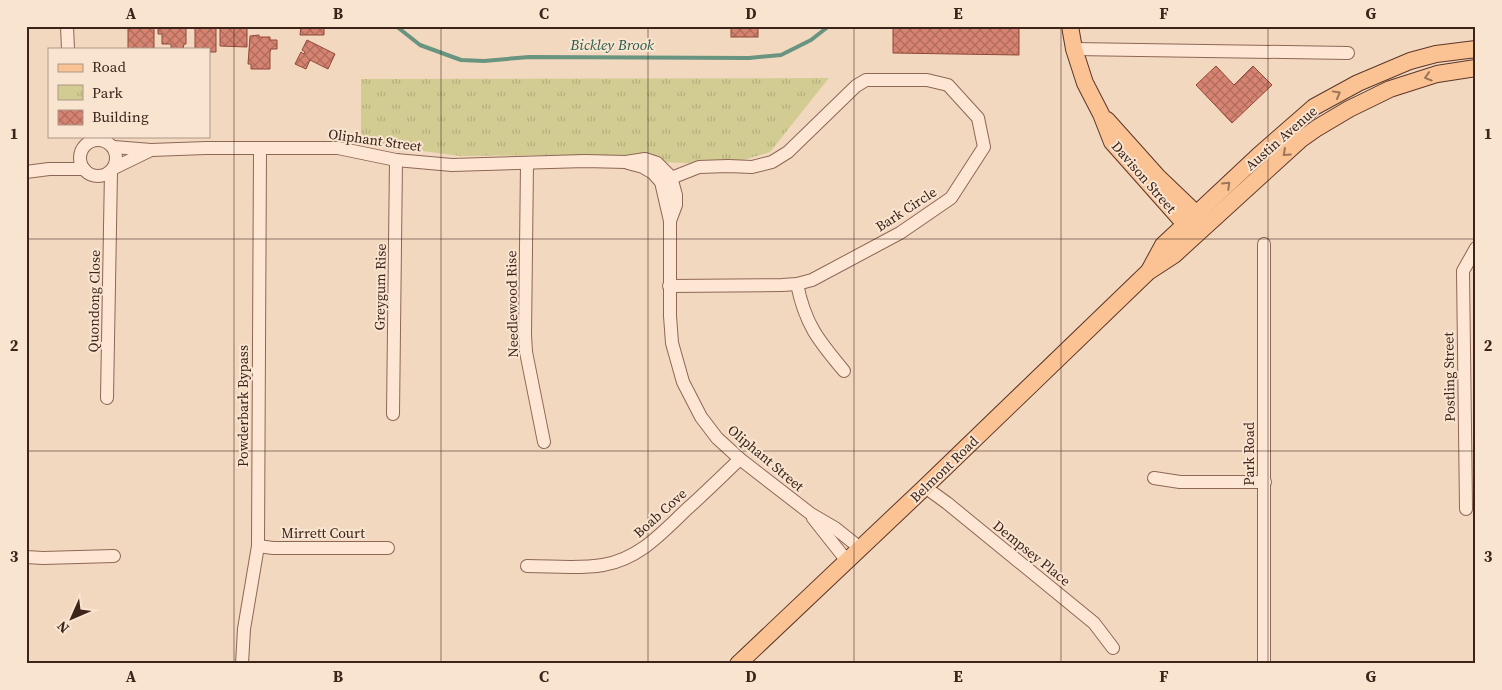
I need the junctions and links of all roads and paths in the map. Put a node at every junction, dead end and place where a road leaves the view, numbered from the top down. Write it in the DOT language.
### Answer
graph roads {
  1 [pos="67,26"];
  2 [pos="1070,26"];
  3 [pos="68,48"];
  4 [pos="1074,49"];
  5 [pos="1476,49"];
  6 [pos="1348,53"];
  7 [pos="1476,68"];
  8 [pos="99,138"];
  9 [pos="84,145"];
  10 [pos="114,147"];
  11 [pos="260,148"];
  12 [pos="151,150"];
  13 [pos="396,160"];
  14 [pos="526,163"];
  15 [pos="49,169"];
  16 [pos="84,169"];
  17 [pos="112,170"];
  18 [pos="26,172"];
  19 [pos="98,176"];
  20 [pos="666,180"];
  21 [pos="110,204"];
  22 [pos="1196,224"];
  23 [pos="1264,244"];
  24 [pos="1476,248"];
  25 [pos="797,284"];
  26 [pos="669,286"];
  27 [pos="844,372"];
  28 [pos="107,398"];
  29 [pos="393,414"];
  30 [pos="544,442"];
  31 [pos="740,459"];
  32 [pos="1154,478"];
  33 [pos="1264,482"];
  34 [pos="926,487"];
  35 [pos="1466,509"];
  36 [pos="811,514"];
  37 [pos="258,546"];
  38 [pos="388,548"];
  39 [pos="860,548"];
  40 [pos="26,556"];
  41 [pos="114,556"];
  42 [pos="847,561"];
  43 [pos="527,566"];
  44 [pos="1113,648"];
  45 [pos="242,664"];
  46 [pos="738,664"];
  47 [pos="1264,664"];
  1 -- 3 [label="street"];
  2 -- 4 [label="main road, Davison Street"];
  4 -- 6 [label="street"];
  4 -- 22 [label="main road, Davison Street"];
  22 -- 5 [label="main road, Austin Avenue, one-way"];
  7 -- 22 [label="main road, Austin Avenue, one-way"];
  8 -- 9 [label="street"];
  8 -- 10 [label="street"];
  9 -- 15 [label="street"];
  9 -- 16 [label="street"];
  10 -- 12 [label="street, Oliphant Street"];
  10 -- 17 [label="street"];
  11 -- 12 [label="street, Oliphant Street"];
  11 -- 13 [label="street, Oliphant Street"];
  11 -- 37 [label="street, Powderbark Bypass"];
  12 -- 17 [label="street, Oliphant Street"];
  13 -- 14 [label="street, Oliphant Street"];
  13 -- 29 [label="street, Greygum Rise"];
  14 -- 20 [label="street, Oliphant Street"];
  14 -- 30 [label="street, Needlewood Rise"];
  15 -- 16 [label="street"];
  15 -- 18 [label="street"];
  16 -- 19 [label="street"];
  17 -- 19 [label="street"];
  17 -- 21 [label="street, Quondong Close"];
  19 -- 21 [label="street, Quondong Close"];
  20 -- 25 [label="street, Bark Circle"];
  20 -- 26 [label="street, Oliphant Street"];
  21 -- 28 [label="street, Quondong Close"];
  22 -- 34 [label="main road, Belmont Road"];
  23 -- 33 [label="street, Park Road"];
  24 -- 35 [label="street, Postling Street"];
  25 -- 26 [label="street, Bark Circle"];
  25 -- 27 [label="street"];
  26 -- 31 [label="street, Oliphant Street"];
  31 -- 36 [label="street, Oliphant Street"];
  31 -- 43 [label="street, Boab Cove"];
  32 -- 33 [label="street"];
  33 -- 47 [label="street, Park Road"];
  34 -- 39 [label="main road, Belmont Road"];
  34 -- 44 [label="street, Dempsey Place"];
  36 -- 39 [label="street, Oliphant Street"];
  36 -- 42 [label="street, Oliphant Street"];
  37 -- 38 [label="street, Mirrett Court"];
  37 -- 45 [label="street, Powderbark Bypass"];
  39 -- 42 [label="main road, Belmont Road"];
  40 -- 41 [label="street"];
  42 -- 46 [label="main road, Belmont Road"];
}
